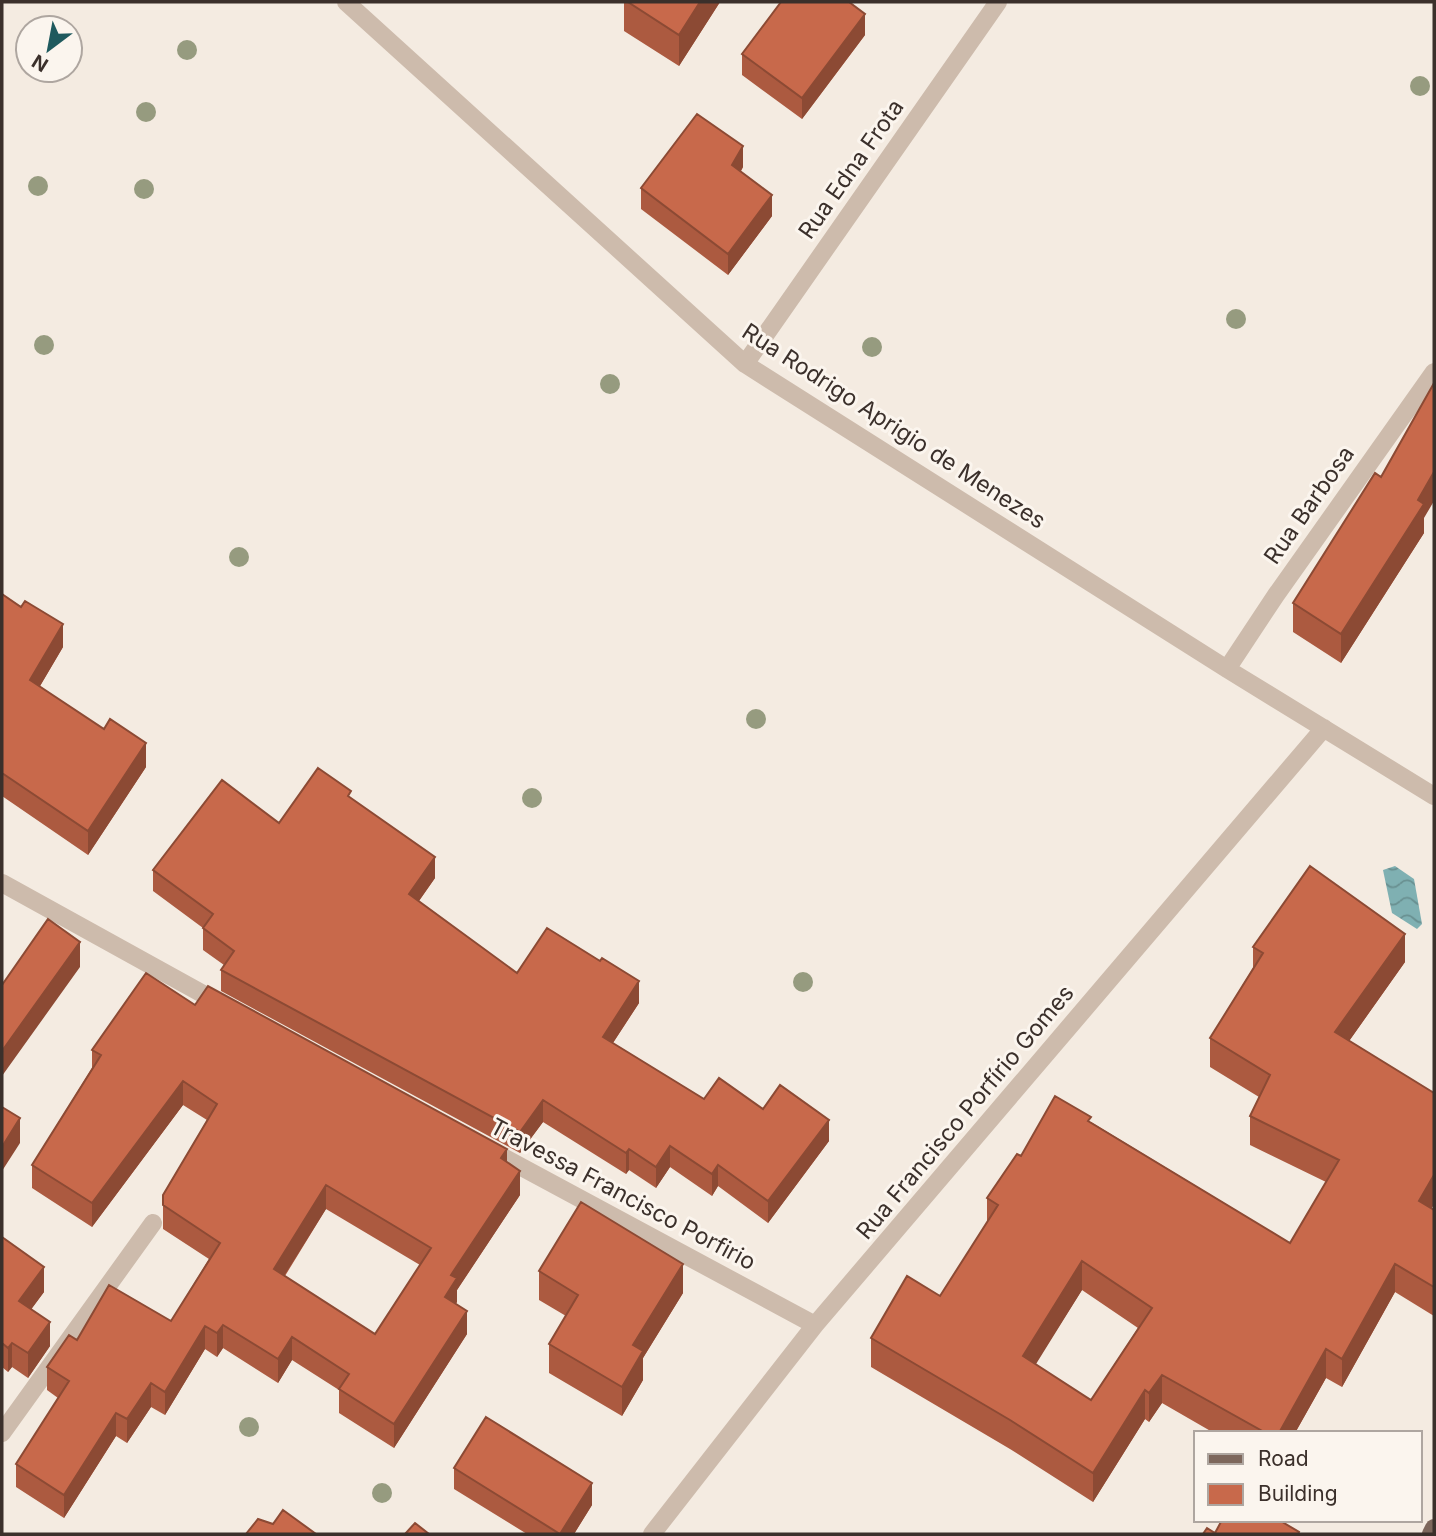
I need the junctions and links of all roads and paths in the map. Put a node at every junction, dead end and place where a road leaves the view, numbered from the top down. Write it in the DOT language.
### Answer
graph roads {
  1 [pos="346,2"];
  2 [pos="998,2"];
  3 [pos="744,364"];
  4 [pos="1434,372"];
  5 [pos="1227,669"];
  6 [pos="1324,728"];
  7 [pos="1434,796"];
  8 [pos="2,883"];
  9 [pos="233,1011"];
  10 [pos="476,1143"];
  11 [pos="152,1223"];
  12 [pos="815,1325"];
  13 [pos="2,1433"];
  14 [pos="1434,1528"];
  15 [pos="652,1534"];
  16 [pos="1431,1534"];
  1 -- 3 [label="street, Rua Rodrigo Aprigio de Menezes"];
  2 -- 3 [label="street, Rua Edna Frota"];
  3 -- 5 [label="street, Rua Rodrigo Aprigio de Menezes"];
  4 -- 5 [label="street, Rua Barbosa"];
  5 -- 6 [label="street, Rua Rodrigo Aprigio de Menezes"];
  6 -- 7 [label="street, Rua Rodrigo Aprigio de Menezes"];
  6 -- 12 [label="street, Rua Francisco Porfírio Gomes"];
  8 -- 9 [label="street"];
  10 -- 12 [label="street, Travessa Francisco Porfirio"];
  11 -- 13 [label="street"];
  12 -- 15 [label="street, Rua Francisco Porfírio Gomes"];
  14 -- 16 [label="main road"];
}
